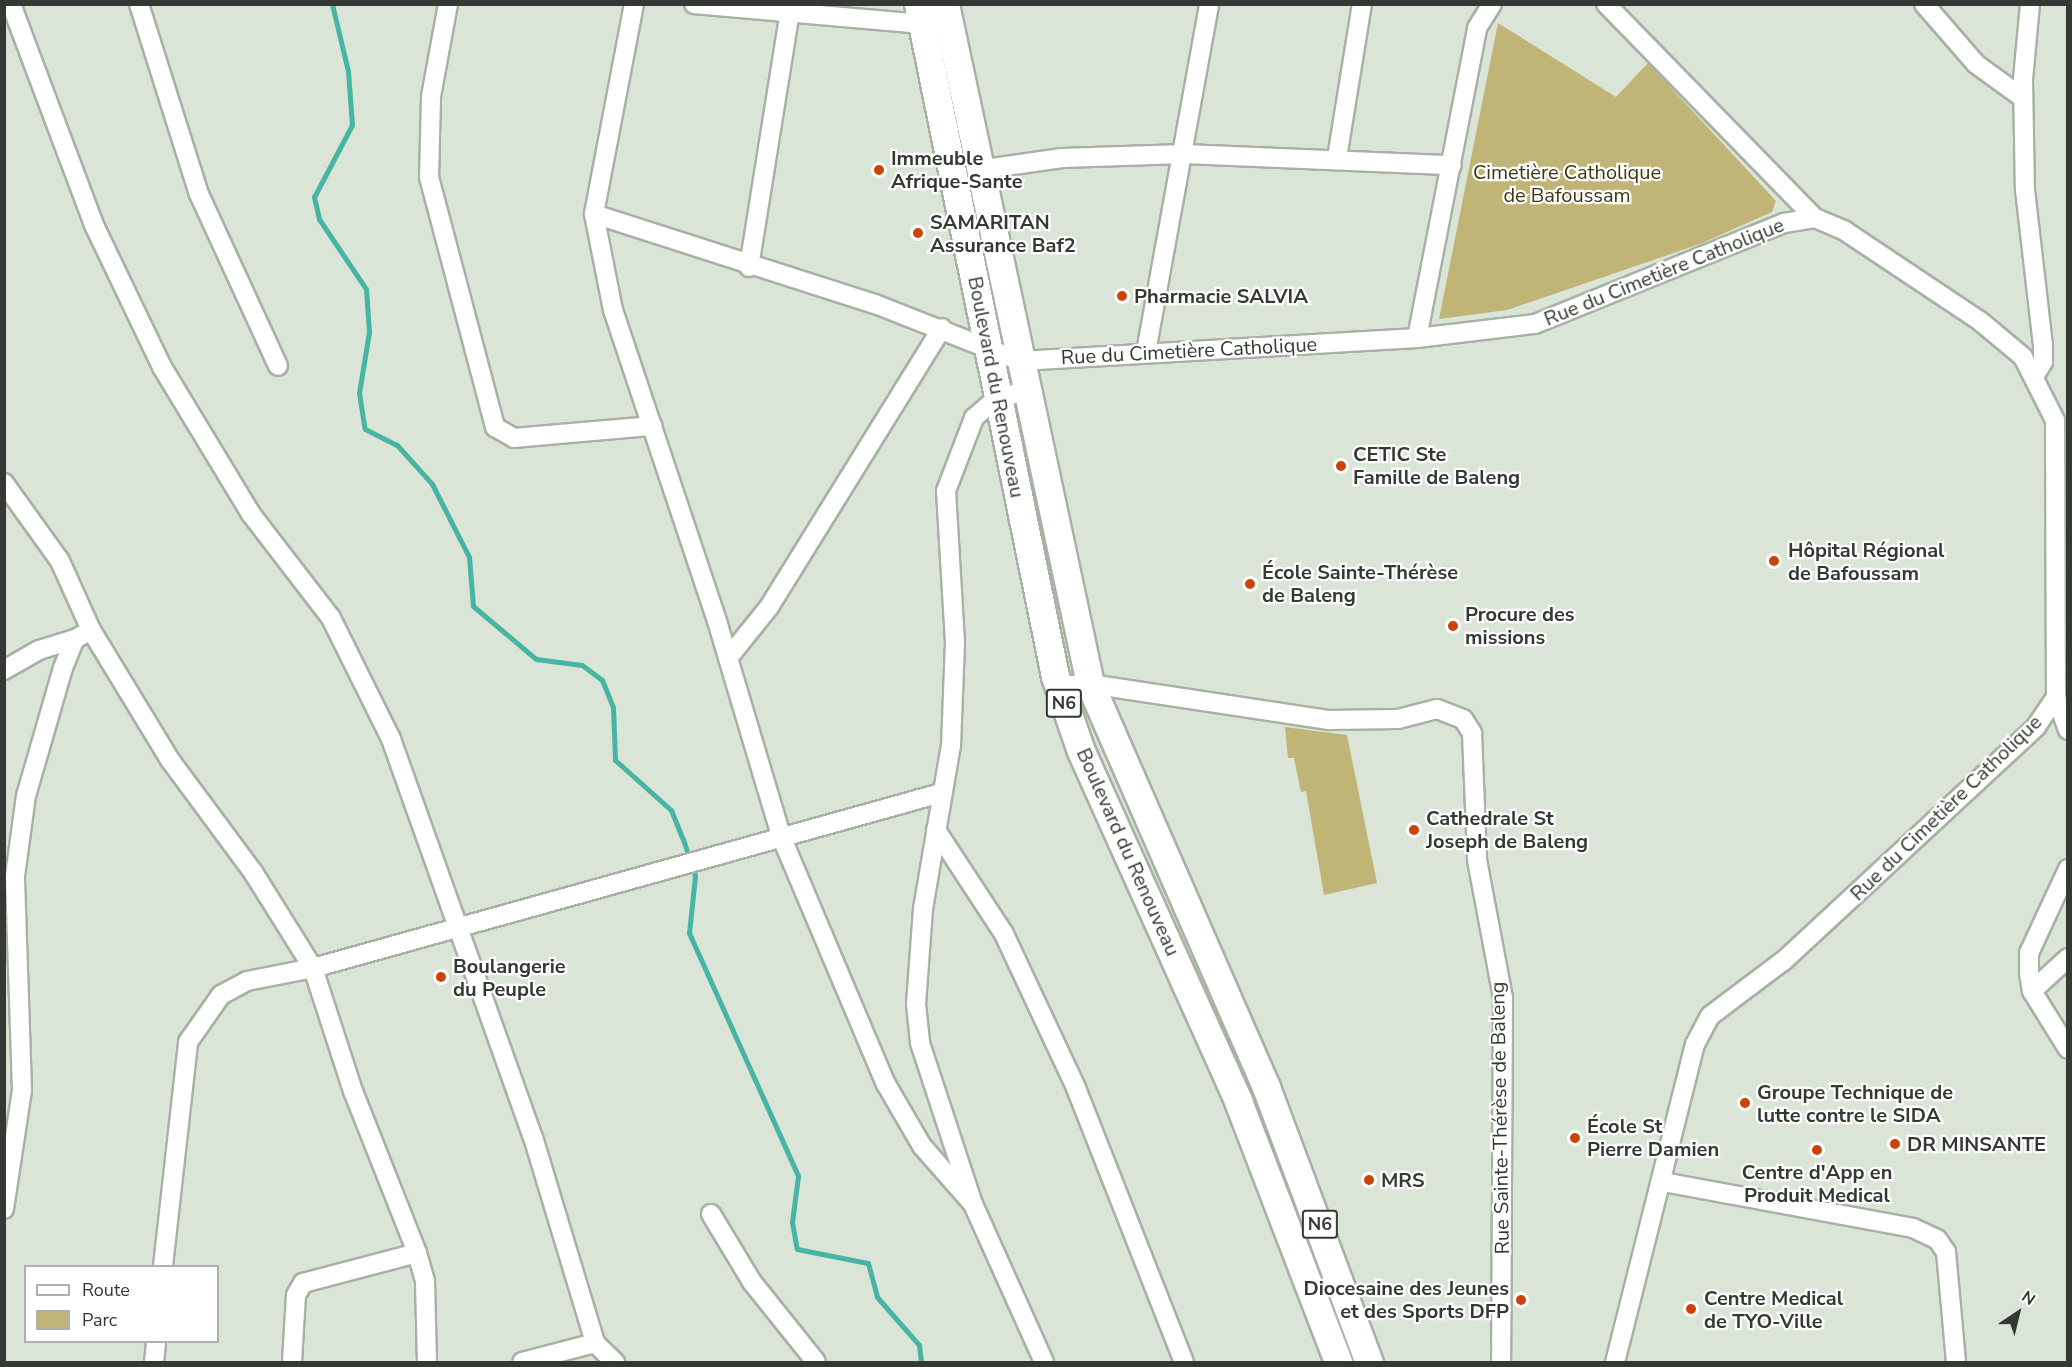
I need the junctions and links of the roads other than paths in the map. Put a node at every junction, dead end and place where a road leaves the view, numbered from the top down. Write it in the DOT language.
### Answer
graph roads {
  1 [pos="11,4"];
  2 [pos="139,4"];
  3 [pos="448,4"];
  4 [pos="634,4"];
  5 [pos="694,4"];
  6 [pos="945,4"];
  7 [pos="1209,4"];
  8 [pos="1362,4"];
  9 [pos="1492,4"];
  10 [pos="1606,4"];
  11 [pos="1924,4"];
  12 [pos="2031,4"];
  13 [pos="920,14"];
  14 [pos="789,17"];
  15 [pos="2023,98"];
  16 [pos="1184,154"];
  17 [pos="1337,159"];
  18 [pos="1452,165"];
  19 [pos="978,170"];
  20 [pos="594,214"];
  21 [pos="1815,218"];
  22 [pos="749,267"];
  23 [pos="942,328"];
  24 [pos="1417,338"];
  25 [pos="985,346"];
  26 [pos="1146,352"];
  27 [pos="1020,361"];
  28 [pos="278,366"];
  29 [pos="2035,375"];
  30 [pos="1026,392"];
  31 [pos="998,397"];
  32 [pos="652,426"];
  33 [pos="4,483"];
  34 [pos="2061,525"];
  35 [pos="83,634"];
  36 [pos="728,658"];
  37 [pos="8,660"];
  38 [pos="1089,684"];
  39 [pos="1058,686"];
  40 [pos="2056,697"];
  41 [pos="2067,730"];
  42 [pos="941,793"];
  43 [pos="936,830"];
  44 [pos="781,836"];
  45 [pos="2067,869"];
  46 [pos="1182,899"];
  47 [pos="1155,912"];
  48 [pos="460,925"];
  49 [pos="2067,958"];
  50 [pos="313,968"];
  51 [pos="2032,991"];
  52 [pos="2067,1049"];
  53 [pos="1266,1087"];
  54 [pos="1238,1101"];
  55 [pos="4,1132"];
  56 [pos="12,1161"];
  57 [pos="1663,1182"];
  58 [pos="973,1204"];
  59 [pos="4,1209"];
  60 [pos="711,1214"];
  61 [pos="417,1253"];
  62 [pos="163,1265"];
  63 [pos="1352,1306"];
  64 [pos="1324,1316"];
  65 [pos="156,1343"];
  66 [pos="595,1343"];
  67 [pos="154,1362"];
  68 [pos="292,1362"];
  69 [pos="427,1362"];
  70 [pos="522,1362"];
  71 [pos="615,1362"];
  72 [pos="816,1362"];
  73 [pos="1044,1362"];
  74 [pos="1184,1362"];
  75 [pos="1338,1362"];
  76 [pos="1369,1362"];
  77 [pos="1501,1362"];
  78 [pos="1615,1362"];
  79 [pos="1956,1362"];
  1 -- 48 [label="street"];
  2 -- 28 [label="street"];
  3 -- 32 [label="street"];
  4 -- 20 [label="street"];
  5 -- 14 [label="street"];
  6 -- 19 [label="highway, Boulevard du Renouveau / N6"];
  7 -- 16 [label="street"];
  8 -- 17 [label="street"];
  9 -- 18 [label="street"];
  10 -- 21 [label="street"];
  11 -- 15 [label="street"];
  12 -- 15 [label="street"];
  13 -- 14 [label="street"];
  13 -- 25 [label="highway, Boulevard du Renouveau / N6"];
  14 -- 22 [label="street"];
  15 -- 29 [label="street"];
  16 -- 17 [label="street"];
  16 -- 19 [label="street"];
  16 -- 26 [label="street"];
  17 -- 18 [label="street"];
  18 -- 24 [label="street"];
  19 -- 27 [label="highway, Boulevard du Renouveau / N6"];
  20 -- 22 [label="street, Rue du Cimetière Catholique"];
  20 -- 32 [label="street"];
  21 -- 24 [label="street, Rue du Cimetière Catholique"];
  21 -- 29 [label="street, Rue du Cimetière Catholique"];
  22 -- 23 [label="street, Rue du Cimetière Catholique"];
  23 -- 25 [label="street, Rue du Cimetière Catholique"];
  23 -- 36 [label="street"];
  24 -- 26 [label="street, Rue du Cimetière Catholique"];
  25 -- 27 [label="street, Rue du Cimetière Catholique"];
  25 -- 31 [label="highway, Boulevard du Renouveau / N6"];
  26 -- 27 [label="street, Rue du Cimetière Catholique"];
  27 -- 30 [label="highway, Boulevard du Renouveau / N6"];
  29 -- 34 [label="street, Rue du Cimetière Catholique"];
  30 -- 31 [label="street"];
  30 -- 38 [label="highway, Boulevard du Renouveau / N6"];
  31 -- 39 [label="highway, Boulevard du Renouveau / N6"];
  31 -- 42 [label="street"];
  32 -- 36 [label="street"];
  33 -- 35 [label="street"];
  34 -- 40 [label="street, Rue du Cimetière Catholique"];
  35 -- 37 [label="street"];
  35 -- 50 [label="street"];
  35 -- 56 [label="street"];
  36 -- 44 [label="street"];
  38 -- 39 [label="street, Rue Sainte-Thérèse de Baleng"];
  38 -- 46 [label="highway, Boulevard du Renouveau / N6"];
  38 -- 77 [label="street, Rue Sainte-Thérèse de Baleng"];
  39 -- 47 [label="highway, Boulevard du Renouveau / N6"];
  40 -- 41 [label="street"];
  40 -- 57 [label="street, Rue du Cimetière Catholique"];
  42 -- 43 [label="street"];
  42 -- 44 [label="street"];
  43 -- 58 [label="street"];
  43 -- 74 [label="street"];
  44 -- 48 [label="street"];
  44 -- 58 [label="street"];
  45 -- 51 [label="street"];
  46 -- 47 [label="highway"];
  46 -- 53 [label="highway, Boulevard du Renouveau / N6"];
  47 -- 54 [label="highway, Boulevard du Renouveau / N6"];
  48 -- 50 [label="street"];
  48 -- 66 [label="street"];
  49 -- 51 [label="street"];
  50 -- 61 [label="street"];
  50 -- 62 [label="street"];
  51 -- 52 [label="street"];
  53 -- 54 [label="highway"];
  53 -- 63 [label="highway, N6"];
  54 -- 64 [label="highway, Boulevard du Renouveau / N6"];
  55 -- 56 [label="street"];
  56 -- 59 [label="street"];
  57 -- 78 [label="street, Rue du Cimetière Catholique"];
  57 -- 79 [label="street"];
  58 -- 73 [label="street"];
  60 -- 72 [label="street"];
  61 -- 68 [label="street"];
  61 -- 69 [label="street"];
  63 -- 64 [label="highway"];
  63 -- 76 [label="highway, N6"];
  64 -- 75 [label="highway, Boulevard du Renouveau / N6"];
  65 -- 67 [label="street"];
  66 -- 70 [label="street"];
  66 -- 71 [label="street"];
}
